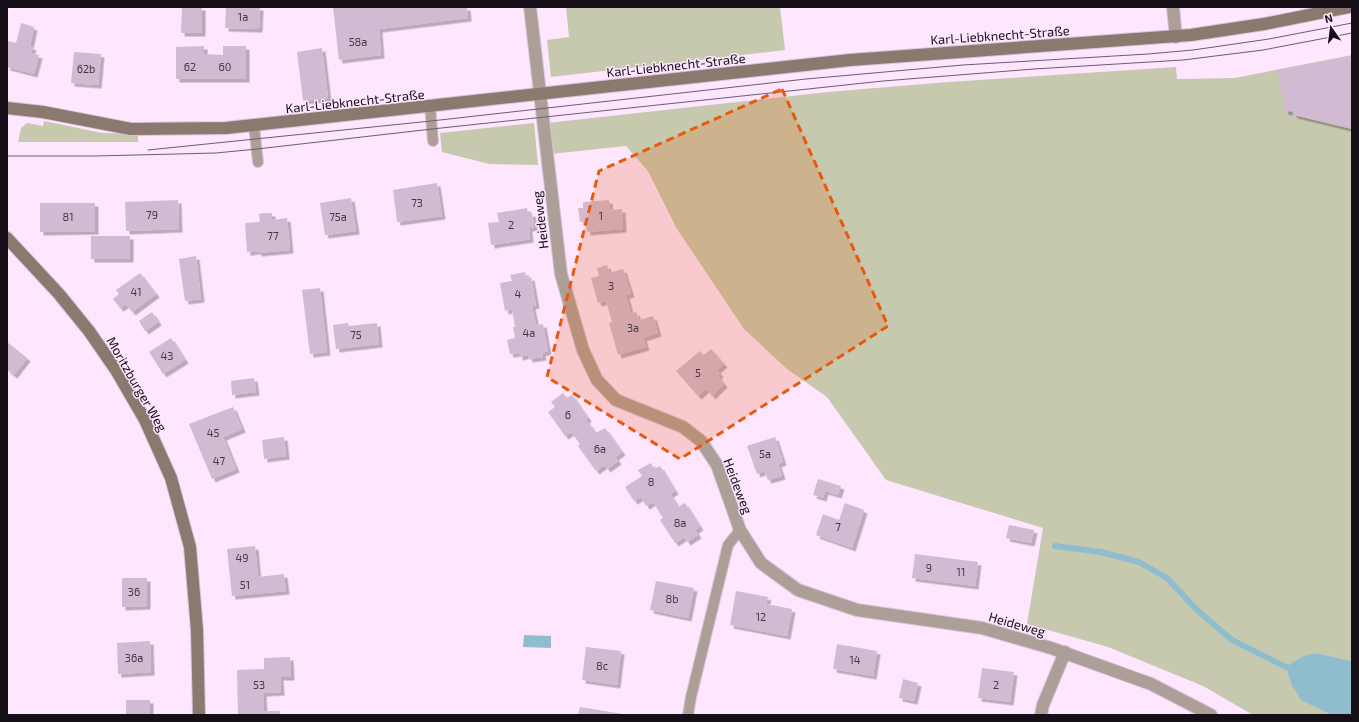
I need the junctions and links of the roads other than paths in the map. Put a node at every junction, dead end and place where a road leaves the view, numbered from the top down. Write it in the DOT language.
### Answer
graph roads {
  1 [pos="530,7"];
  2 [pos="1173,7"];
  3 [pos="1349,7"];
  4 [pos="1176,37"];
  5 [pos="541,94"];
  6 [pos="430,106"];
  7 [pos="7,108"];
  8 [pos="7,118"];
  9 [pos="254,126"];
  10 [pos="434,141"];
  11 [pos="258,162"];
  12 [pos="7,238"];
  13 [pos="740,530"];
  14 [pos="1065,652"];
  15 [pos="199,715"];
  16 [pos="688,715"];
  17 [pos="1041,715"];
  18 [pos="1210,715"];
  1 -- 5 [label="street, Heideweg"];
  2 -- 4 [label="street"];
  3 -- 4 [label="street, Karl-Liebknecht-Straße"];
  4 -- 5 [label="street, Karl-Liebknecht-Straße"];
  5 -- 6 [label="street, Karl-Liebknecht-Straße"];
  5 -- 13 [label="street, Heideweg"];
  6 -- 9 [label="street, Karl-Liebknecht-Straße"];
  6 -- 10 [label="lane"];
  7 -- 8 [label="street"];
  7 -- 9 [label="street, Karl-Liebknecht-Straße"];
  9 -- 11 [label="lane"];
  12 -- 15 [label="street, Moritzburger Weg"];
  13 -- 14 [label="street, Heideweg"];
  13 -- 16 [label="lane"];
  14 -- 17 [label="street"];
  14 -- 18 [label="street, Heideweg"];
}
